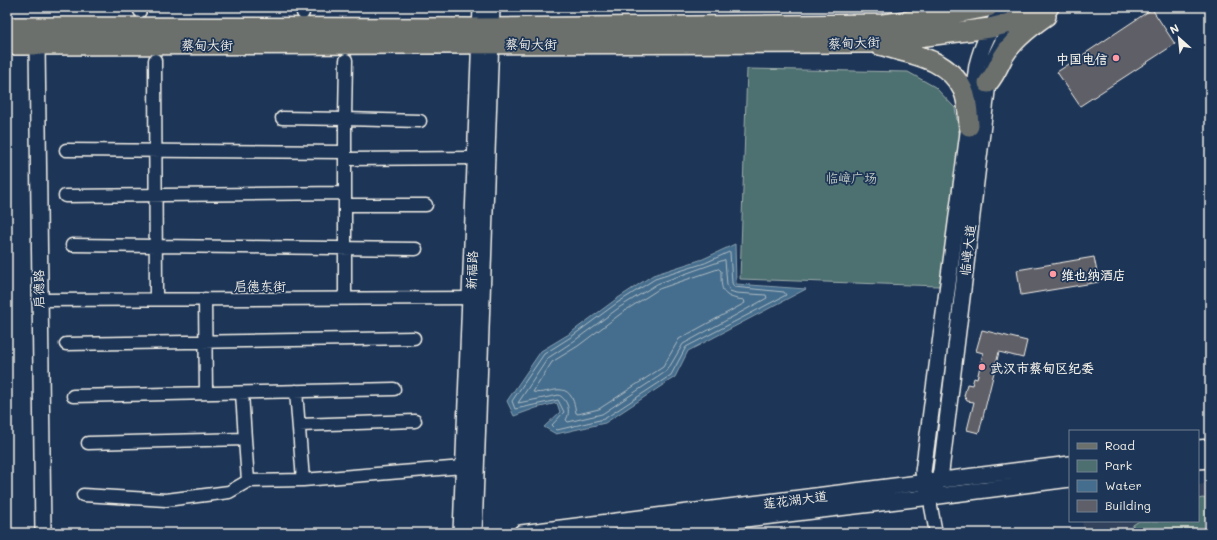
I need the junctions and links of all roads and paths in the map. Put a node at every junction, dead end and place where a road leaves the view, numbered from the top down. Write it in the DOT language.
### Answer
graph roads {
  1 [pos="481,7"];
  2 [pos="492,7"];
  3 [pos="988,7"];
  4 [pos="1049,7"];
  5 [pos="1058,7"];
  6 [pos="965,10"];
  7 [pos="1013,12"];
  8 [pos="7,27"];
  9 [pos="990,28"];
  10 [pos="486,35"];
  11 [pos="870,42"];
  12 [pos="7,45"];
  13 [pos="37,45"];
  14 [pos="155,60"];
  15 [pos="346,60"];
  16 [pos="988,83"];
  17 [pos="282,118"];
  18 [pos="345,119"];
  19 [pos="420,121"];
  20 [pos="969,126"];
  21 [pos="66,150"];
  22 [pos="155,151"];
  23 [pos="345,156"];
  24 [pos="474,158"];
  25 [pos="155,194"];
  26 [pos="65,196"];
  27 [pos="345,199"];
  28 [pos="426,205"];
  29 [pos="72,246"];
  30 [pos="155,246"];
  31 [pos="345,248"];
  32 [pos="416,249"];
  33 [pos="342,298"];
  34 [pos="476,298"];
  35 [pos="156,299"];
  36 [pos="204,299"];
  37 [pos="38,300"];
  38 [pos="414,338"];
  39 [pos="206,342"];
  40 [pos="66,344"];
  41 [pos="394,389"];
  42 [pos="296,391"];
  43 [pos="242,392"];
  44 [pos="206,393"];
  45 [pos="73,396"];
  46 [pos="415,421"];
  47 [pos="299,425"];
  48 [pos="245,440"];
  49 [pos="88,443"];
  50 [pos="1210,447"];
  51 [pos="1199,448"];
  52 [pos="1210,460"];
  53 [pos="1199,462"];
  54 [pos="1069,464"];
  55 [pos="463,467"];
  56 [pos="1069,479"];
  57 [pos="303,480"];
  58 [pos="248,481"];
  59 [pos="932,482"];
  60 [pos="83,495"];
  61 [pos="931,497"];
  62 [pos="43,533"];
  63 [pos="461,533"];
  64 [pos="474,533"];
  65 [pos="521,533"];
  66 [pos="628,533"];
  67 [pos="936,533"];
  1 -- 10 [label="street, 新福路"];
  2 -- 10 [label="street, 新福路"];
  3 -- 6 [label="main road, 蔡甸大街"];
  4 -- 7 [label="main road, 蔡甸大街"];
  5 -- 16 [label="main road"];
  6 -- 10 [label="main road, 蔡甸大街"];
  7 -- 9 [label="main road, 蔡甸大街"];
  7 -- 16 [label="street, 临嶂大道"];
  8 -- 10 [label="main road, 蔡甸大街"];
  9 -- 11 [label="main road, 蔡甸大街"];
  9 -- 20 [label="street, 临嶂大道"];
  10 -- 11 [label="main road, 蔡甸大街"];
  10 -- 13 [label="main road, 蔡甸大街"];
  10 -- 24 [label="street, 新福路"];
  10 -- 34 [label="street, 新福路"];
  11 -- 20 [label="main road"];
  12 -- 13 [label="main road, 蔡甸大街"];
  13 -- 37 [label="street, 启德路"];
  14 -- 22 [label="street"];
  15 -- 18 [label="street"];
  16 -- 59 [label="street, 临嶂大道"];
  17 -- 18 [label="street"];
  18 -- 19 [label="street"];
  18 -- 23 [label="street"];
  20 -- 59 [label="street, 临嶂大道"];
  21 -- 22 [label="street"];
  22 -- 23 [label="street"];
  22 -- 25 [label="street"];
  23 -- 24 [label="street"];
  23 -- 27 [label="street"];
  24 -- 34 [label="street, 新福路"];
  25 -- 26 [label="street"];
  25 -- 27 [label="street"];
  25 -- 30 [label="street"];
  27 -- 28 [label="street"];
  27 -- 31 [label="street"];
  29 -- 30 [label="street"];
  30 -- 31 [label="street"];
  30 -- 35 [label="street"];
  31 -- 32 [label="street"];
  31 -- 33 [label="street"];
  33 -- 34 [label="street, 启德东街"];
  33 -- 36 [label="street, 启德东街"];
  34 -- 55 [label="street, 新福路"];
  34 -- 64 [label="street, 新福路"];
  35 -- 36 [label="street, 启德东街"];
  35 -- 37 [label="street, 启德东街"];
  36 -- 39 [label="street"];
  37 -- 62 [label="street, 启德路"];
  38 -- 39 [label="street"];
  39 -- 40 [label="street"];
  39 -- 44 [label="street"];
  41 -- 42 [label="street"];
  42 -- 43 [label="street"];
  42 -- 47 [label="street"];
  43 -- 44 [label="street"];
  43 -- 48 [label="street"];
  44 -- 45 [label="street"];
  46 -- 47 [label="street"];
  47 -- 57 [label="street"];
  48 -- 49 [label="street"];
  48 -- 58 [label="street"];
  50 -- 51 [label="street"];
  52 -- 53 [label="street"];
  54 -- 59 [label="street, 莲花湖大道"];
  55 -- 57 [label="street"];
  55 -- 63 [label="street, 新福路"];
  56 -- 61 [label="street, 莲花湖大道"];
  57 -- 58 [label="street"];
  58 -- 60 [label="street"];
  59 -- 61 [label="street, 临嶂大道"];
  59 -- 65 [label="street, 莲花湖大道"];
  61 -- 66 [label="street, 莲花湖大道"];
  61 -- 67 [label="street, 临嶂大道"];
}
